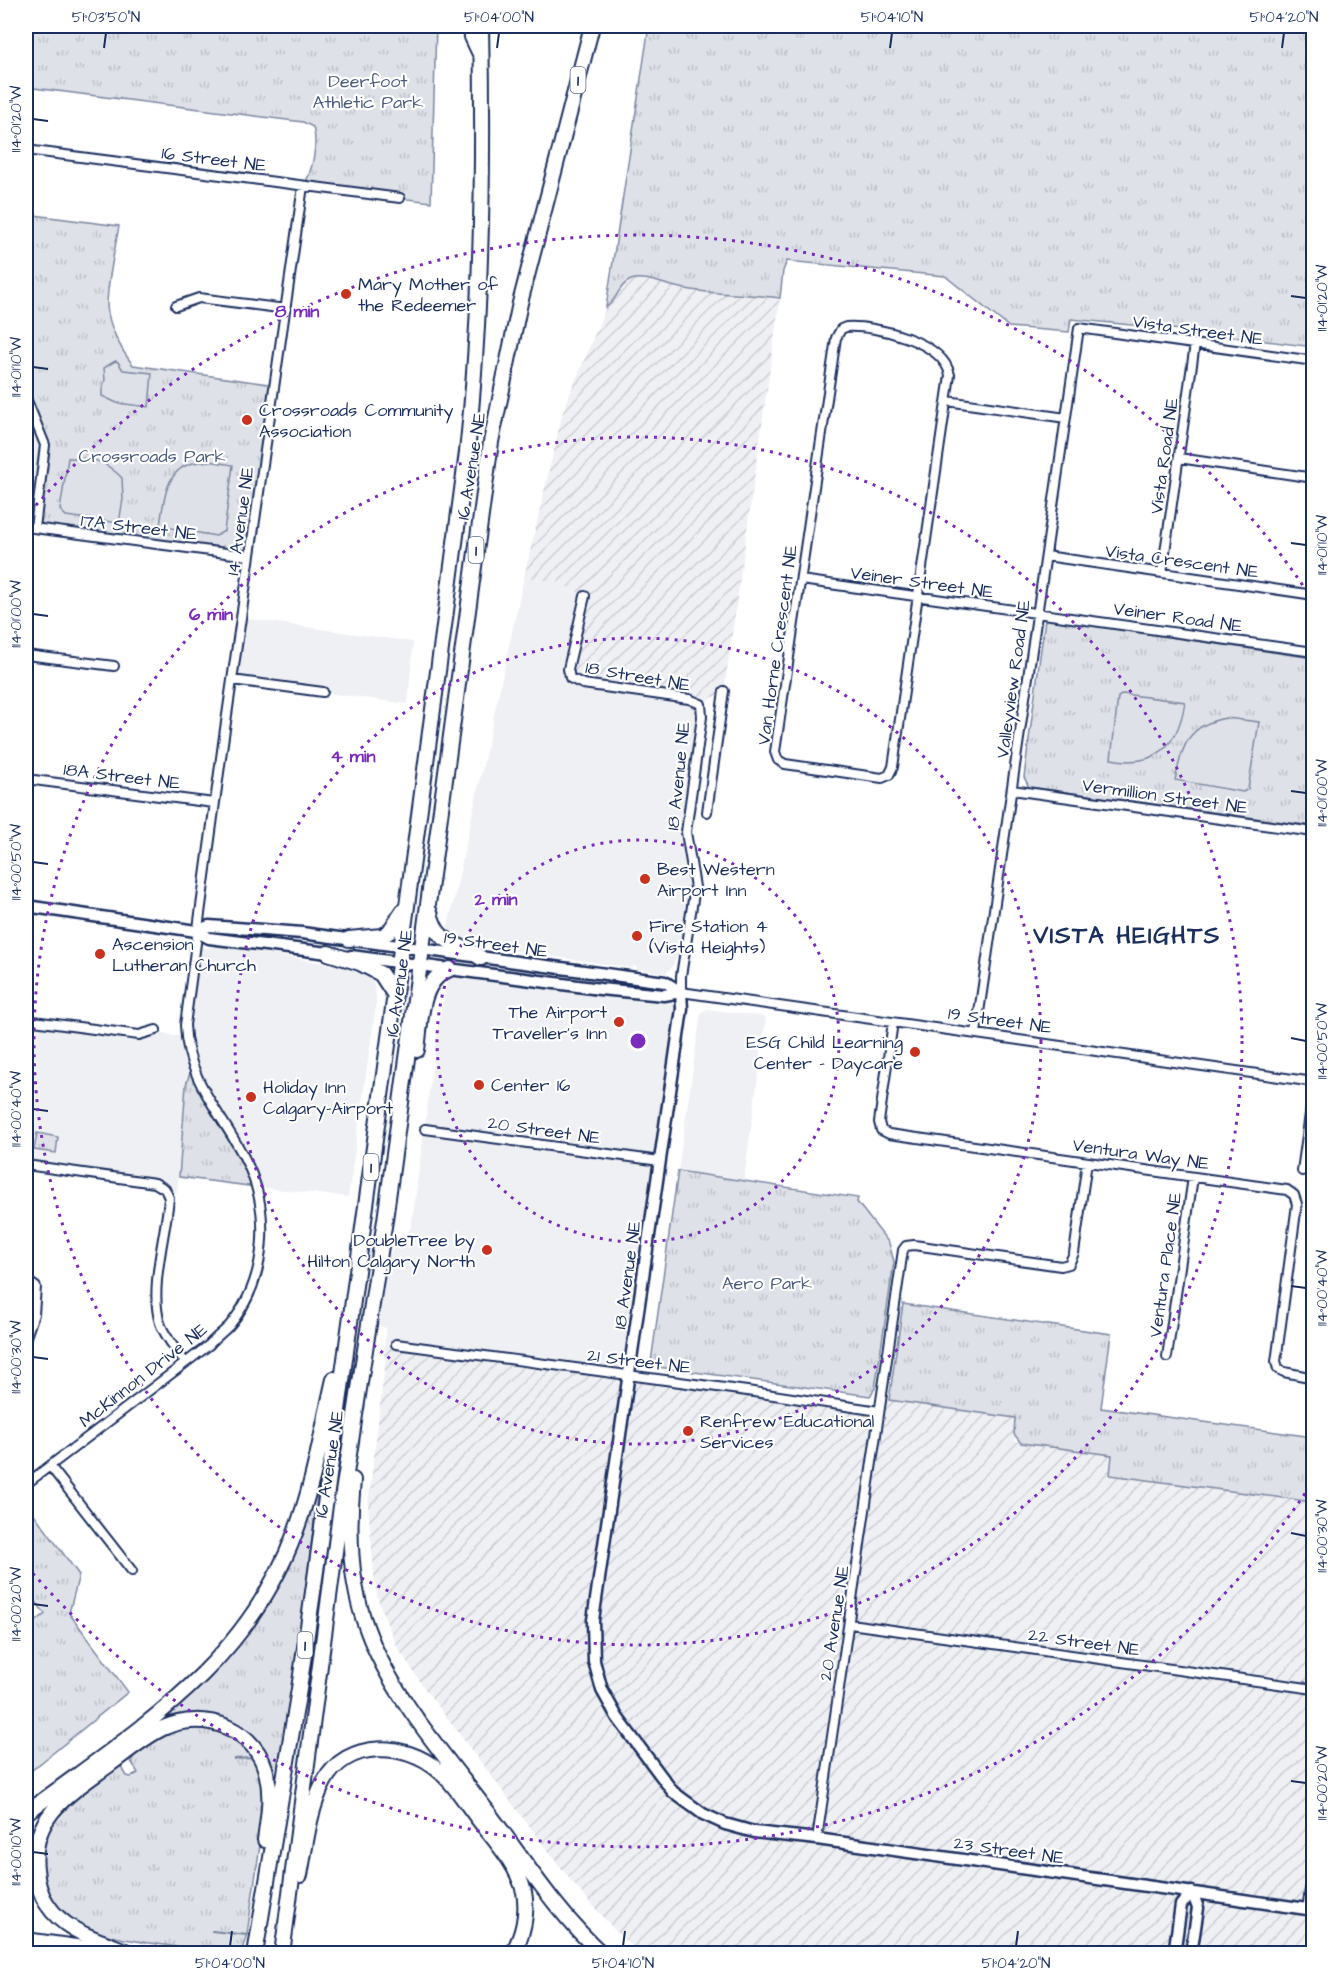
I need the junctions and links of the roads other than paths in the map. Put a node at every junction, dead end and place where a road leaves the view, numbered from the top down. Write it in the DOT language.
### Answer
graph roads {
  1 [pos="471,26"];
  2 [pos="481,26"];
  3 [pos="592,26"];
  4 [pos="482,58"];
  5 [pos="26,150"];
  6 [pos="303,186"];
  7 [pos="400,198"];
  8 [pos="176,306"];
  9 [pos="286,309"];
  10 [pos="1079,328"];
  11 [pos="1196,344"];
  12 [pos="1314,361"];
  13 [pos="26,398"];
  14 [pos="947,401"];
  15 [pos="1065,418"];
  16 [pos="1179,459"];
  17 [pos="1314,478"];
  18 [pos="26,527"];
  19 [pos="35,528"];
  20 [pos="249,556"];
  21 [pos="1046,556"];
  22 [pos="1162,573"];
  23 [pos="801,580"];
  24 [pos="1314,595"];
  25 [pos="585,596"];
  26 [pos="917,597"];
  27 [pos="1038,614"];
  28 [pos="1314,652"];
  29 [pos="26,655"];
  30 [pos="114,666"];
  31 [pos="232,680"];
  32 [pos="724,691"];
  33 [pos="323,692"];
  34 [pos="701,704"];
  35 [pos="26,779"];
  36 [pos="1012,790"];
  37 [pos="214,802"];
  38 [pos="707,812"];
  39 [pos="1314,832"];
  40 [pos="429,904"];
  41 [pos="26,906"];
  42 [pos="407,906"];
  43 [pos="196,931"];
  44 [pos="349,939"];
  45 [pos="401,946"];
  46 [pos="422,950"];
  47 [pos="328,953"];
  48 [pos="481,958"];
  49 [pos="399,961"];
  50 [pos="420,964"];
  51 [pos="450,969"];
  52 [pos="681,992"];
  53 [pos="394,994"];
  54 [pos="26,1020"];
  55 [pos="893,1022"];
  56 [pos="156,1030"];
  57 [pos="976,1033"];
  58 [pos="1314,1083"];
  59 [pos="399,1117"];
  60 [pos="425,1129"];
  61 [pos="660,1161"];
  62 [pos="1087,1162"];
  63 [pos="26,1165"];
  64 [pos="1302,1171"];
  65 [pos="1193,1177"];
  66 [pos="26,1280"];
  67 [pos="26,1337"];
  68 [pos="347,1340"];
  69 [pos="396,1344"];
  70 [pos="1167,1357"];
  71 [pos="185,1362"];
  72 [pos="629,1376"];
  73 [pos="1314,1378"];
  74 [pos="879,1411"];
  75 [pos="355,1413"];
  76 [pos="50,1466"];
  77 [pos="26,1484"];
  78 [pos="132,1571"];
  79 [pos="850,1624"];
  80 [pos="1314,1689"];
  81 [pos="26,1813"];
  82 [pos="703,1814"];
  83 [pos="817,1839"];
  84 [pos="1314,1863"];
  85 [pos="1192,1892"];
  86 [pos="264,1902"];
  87 [pos="289,1904"];
  88 [pos="1310,1910"];
  89 [pos="26,1939"];
  90 [pos="256,1951"];
  91 [pos="131,1953"];
  92 [pos="282,1953"];
  93 [pos="512,1953"];
  94 [pos="602,1953"];
  95 [pos="1174,1953"];
  96 [pos="1191,1953"];
  1 -- 4 [label="highway"];
  2 -- 4 [label="highway, 16 Avenue NE / 1"];
  3 -- 40 [label="highway, 16 Avenue NE / 1"];
  4 -- 42 [label="highway, 16 Avenue NE / 1"];
  5 -- 6 [label="street, 16 Street NE"];
  6 -- 7 [label="street, 16 Street NE"];
  6 -- 9 [label="street, 14 Avenue NE"];
  8 -- 9 [label="street"];
  9 -- 20 [label="street, 14 Avenue NE"];
  10 -- 11 [label="street, Vista Street NE"];
  10 -- 15 [label="street, Valleyview Road NE"];
  11 -- 12 [label="street, Vista Street NE"];
  11 -- 16 [label="street, Vista Road NE"];
  13 -- 19 [label="street"];
  14 -- 15 [label="street"];
  14 -- 23 [label="street, Van Horne Crescent NE"];
  14 -- 26 [label="street, Van Horne Crescent NE"];
  15 -- 21 [label="street, Valleyview Road NE"];
  16 -- 17 [label="street"];
  16 -- 22 [label="street, Vista Road NE"];
  18 -- 19 [label="street, 17A Street NE"];
  19 -- 20 [label="street, 17A Street NE"];
  20 -- 31 [label="street, 14 Avenue NE"];
  21 -- 22 [label="street, Vista Crescent NE"];
  21 -- 27 [label="street, Valleyview Road NE"];
  22 -- 24 [label="street, Vista Crescent NE"];
  23 -- 26 [label="street, Veiner Street NE"];
  23 -- 26 [label="street, Van Horne Crescent NE"];
  25 -- 34 [label="street, 18 Street NE"];
  26 -- 27 [label="street, Veiner Street NE"];
  27 -- 28 [label="street, Veiner Road NE"];
  27 -- 36 [label="street, Valleyview Road NE"];
  29 -- 30 [label="street"];
  31 -- 33 [label="street"];
  31 -- 37 [label="street, 14 Avenue NE"];
  32 -- 38 [label="street, 18 Avenue NE"];
  34 -- 52 [label="street, 18 Avenue NE"];
  35 -- 37 [label="street, 18A Street NE"];
  36 -- 39 [label="street, Vermillion Street NE"];
  36 -- 57 [label="street, Valleyview Road NE"];
  37 -- 43 [label="street, 14 Avenue NE"];
  40 -- 46 [label="highway, 16 Avenue NE / 1"];
  40 -- 48 [label="highway"];
  41 -- 43 [label="street, 19 Street NE"];
  42 -- 44 [label="highway"];
  42 -- 45 [label="highway, 16 Avenue NE / 1"];
  43 -- 44 [label="street, 19 Street NE"];
  43 -- 47 [label="street, 19 Street NE"];
  43 -- 71 [label="street, McKinnon Drive NE"];
  44 -- 45 [label="street, 19 Street NE"];
  45 -- 46 [label="street, 19 Street NE"];
  45 -- 49 [label="highway, 16 Avenue NE / 1"];
  46 -- 48 [label="street, 19 Street NE"];
  46 -- 50 [label="highway, 16 Avenue NE / 1"];
  47 -- 49 [label="street, 19 Street NE"];
  47 -- 53 [label="highway"];
  48 -- 52 [label="street, 19 Street NE"];
  49 -- 50 [label="street, 19 Street NE"];
  49 -- 53 [label="highway, 16 Avenue NE / 1"];
  50 -- 51 [label="street, 19 Street NE"];
  50 -- 59 [label="highway, 16 Avenue NE / 1"];
  51 -- 52 [label="street, 19 Street NE"];
  51 -- 59 [label="highway"];
  52 -- 55 [label="street, 19 Street NE"];
  52 -- 61 [label="street, 18 Avenue NE"];
  53 -- 68 [label="highway, 16 Avenue NE / 1"];
  54 -- 56 [label="street"];
  55 -- 57 [label="street, 19 Street NE"];
  55 -- 62 [label="street, Ventura Way NE"];
  57 -- 58 [label="street, 19 Street NE"];
  58 -- 64 [label="street"];
  59 -- 75 [label="highway, 16 Avenue NE / 1"];
  60 -- 61 [label="street, 20 Street NE"];
  61 -- 72 [label="street, 18 Avenue NE"];
  62 -- 65 [label="street, Ventura Way NE"];
  62 -- 74 [label="street, 20 Avenue NE"];
  63 -- 71 [label="street"];
  65 -- 70 [label="street, Ventura Place NE"];
  65 -- 73 [label="street, Ventura Way NE"];
  66 -- 67 [label="street"];
  68 -- 81 [label="highway"];
  68 -- 86 [label="highway, 16 Avenue NE / 1"];
  69 -- 72 [label="street, 21 Street NE"];
  71 -- 76 [label="street, McKinnon Drive NE"];
  72 -- 74 [label="street, 21 Street NE"];
  72 -- 82 [label="street, 18 Avenue NE"];
  74 -- 79 [label="street, 20 Avenue NE"];
  75 -- 87 [label="highway, 16 Avenue NE / 1"];
  75 -- 94 [label="highway"];
  76 -- 77 [label="street, McKinnon Drive NE"];
  76 -- 78 [label="street"];
  79 -- 80 [label="street, 22 Street NE"];
  79 -- 83 [label="street, 20 Avenue NE"];
  82 -- 83 [label="street, 23 Street NE"];
  83 -- 85 [label="street, 23 Street NE"];
  84 -- 88 [label="street"];
  85 -- 88 [label="street, 23 Street NE"];
  85 -- 95 [label="street"];
  85 -- 96 [label="street"];
  86 -- 90 [label="highway, 16 Avenue NE / 1"];
  86 -- 91 [label="highway"];
  87 -- 92 [label="highway, 16 Avenue NE / 1"];
  87 -- 93 [label="highway"];
  89 -- 91 [label="main road"];
}
